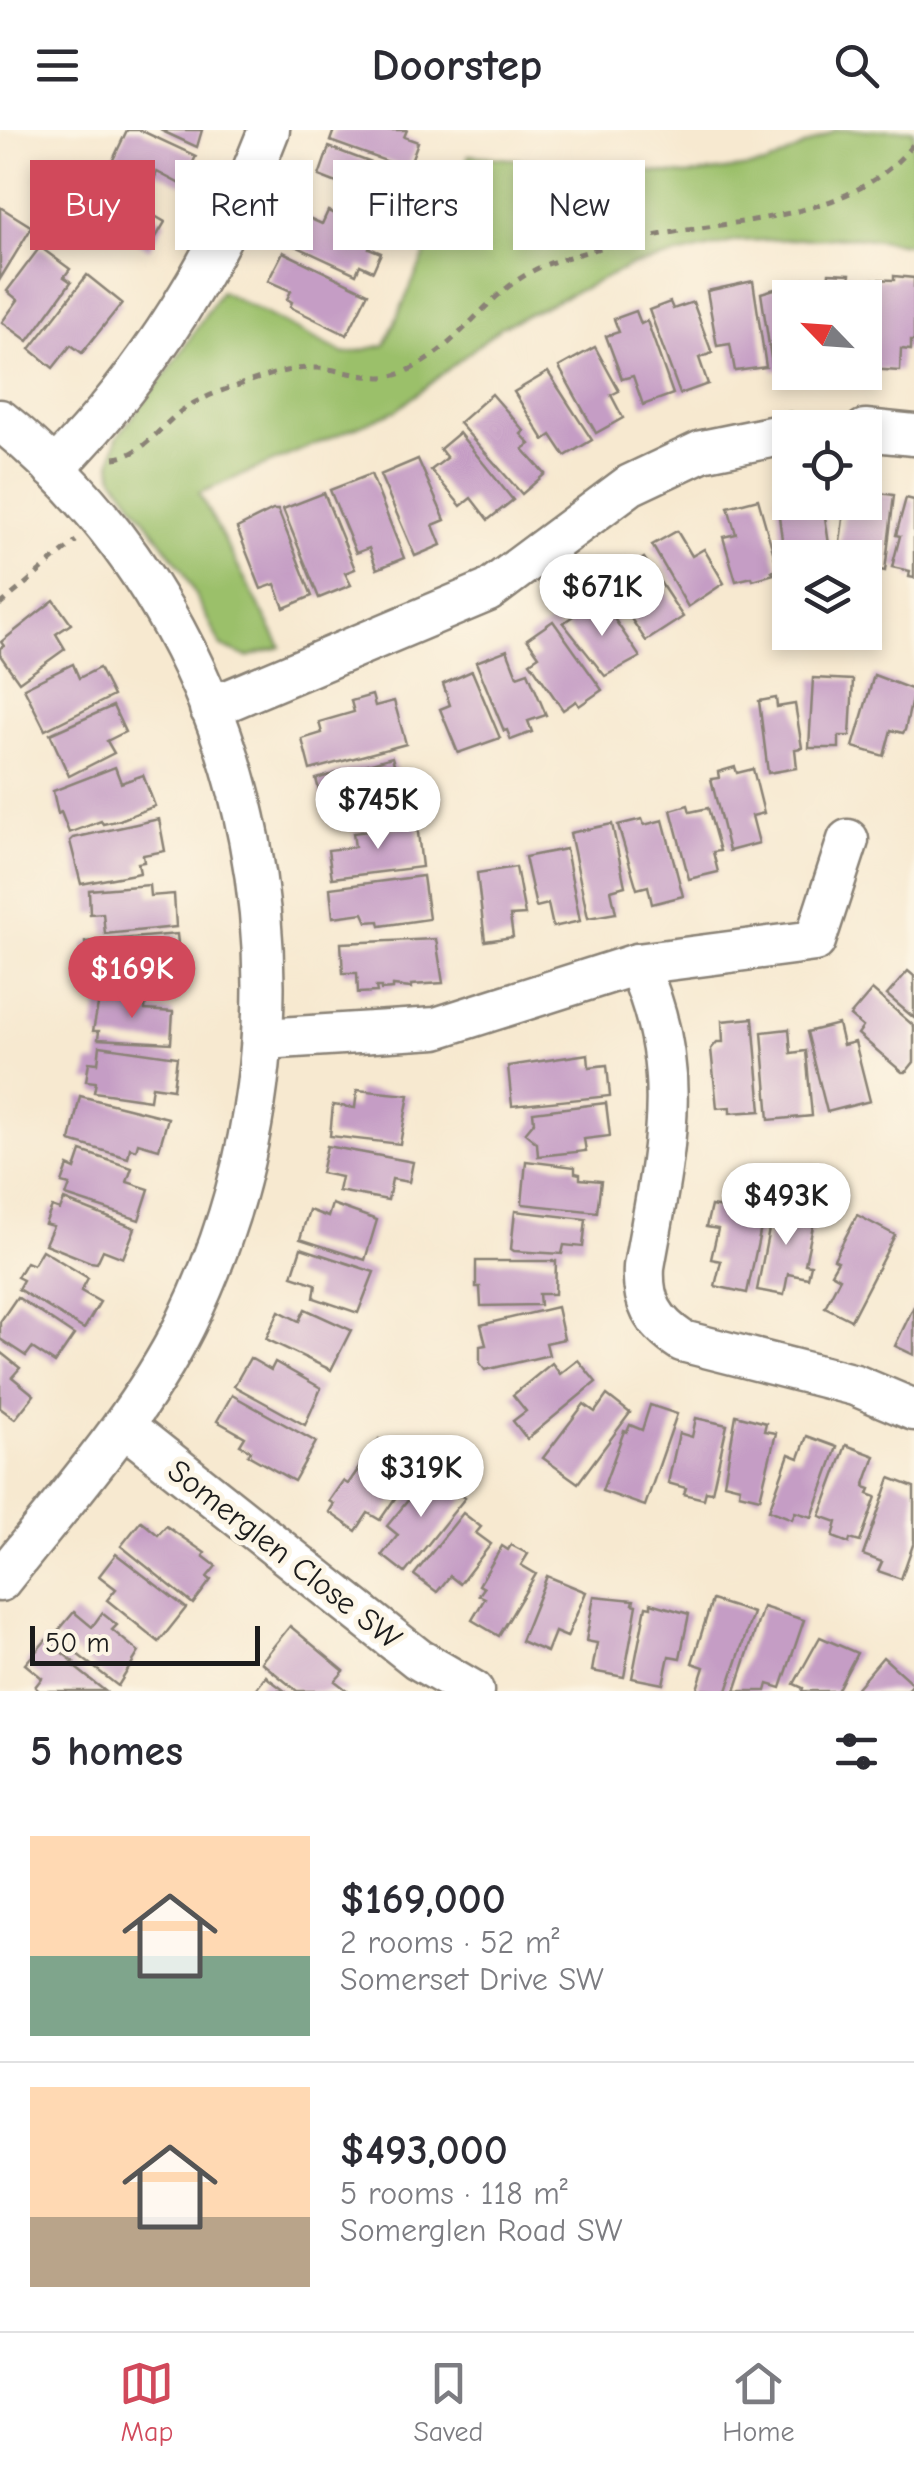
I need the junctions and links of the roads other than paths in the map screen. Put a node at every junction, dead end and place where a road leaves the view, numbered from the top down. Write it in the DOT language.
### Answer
graph roads {
  1 [pos="270,130"];
  2 [pos="0,420"];
  3 [pos="882,432"];
  4 [pos="914,435"];
  5 [pos="772,437"];
  6 [pos="64,479"];
  7 [pos="210,708"];
  8 [pos="848,840"];
  9 [pos="638,964"];
  10 [pos="264,1039"];
  11 [pos="914,1410"];
  12 [pos="124,1426"];
  13 [pos="0,1581"];
  14 [pos="454,1687"];
  1 -- 6 [label="street"];
  2 -- 6 [label="street"];
  3 -- 4 [label="street"];
  5 -- 7 [label="street"];
  6 -- 7 [label="street"];
  7 -- 10 [label="street"];
  8 -- 9 [label="street"];
  9 -- 10 [label="street"];
  9 -- 11 [label="street"];
  10 -- 12 [label="street"];
  12 -- 13 [label="street"];
  12 -- 14 [label="street, Somerglen Close SW"];
}
